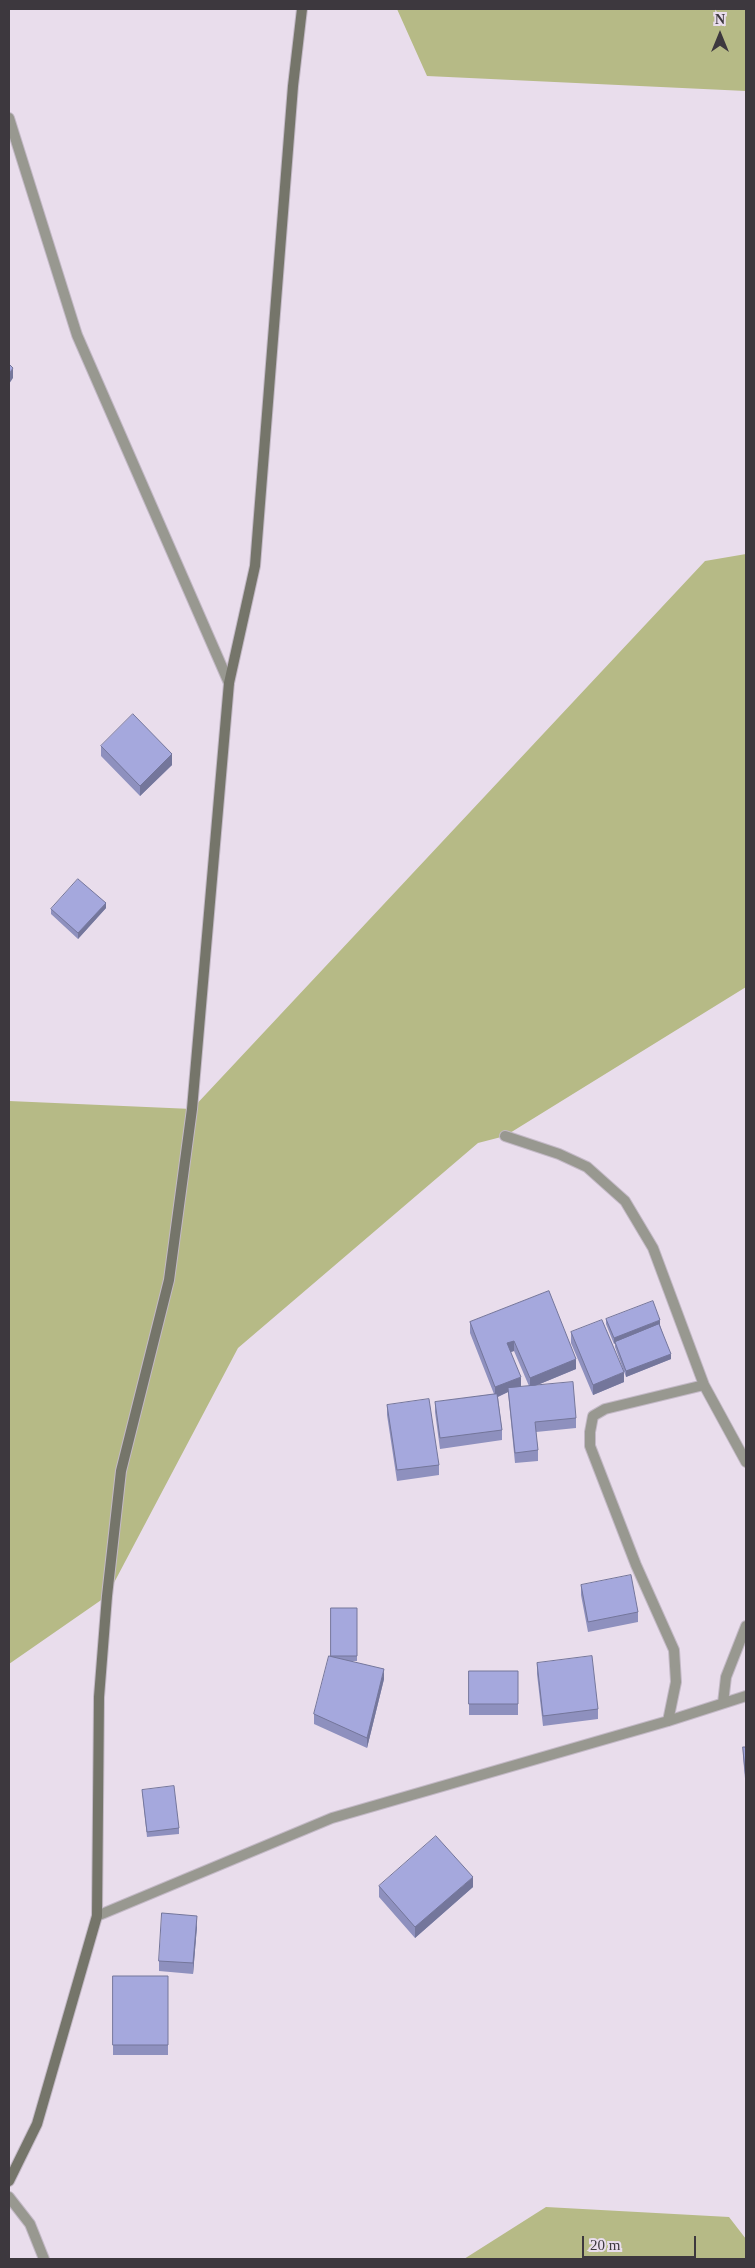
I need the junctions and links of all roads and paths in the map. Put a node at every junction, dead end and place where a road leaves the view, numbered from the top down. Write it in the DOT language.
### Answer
graph roads {
  1 [pos="302,9"];
  2 [pos="9,118"];
  3 [pos="229,684"];
  4 [pos="505,1136"];
  5 [pos="704,1385"];
  6 [pos="746,1462"];
  7 [pos="746,1626"];
  8 [pos="746,1696"];
  9 [pos="723,1702"];
  10 [pos="668,1722"];
  11 [pos="97,1916"];
  12 [pos="9,2181"];
  13 [pos="9,2197"];
  14 [pos="44,2259"];
  1 -- 3 [label="street"];
  2 -- 3 [label="street"];
  3 -- 11 [label="street"];
  4 -- 5 [label="street"];
  5 -- 6 [label="street"];
  5 -- 10 [label="street"];
  7 -- 9 [label="street"];
  8 -- 9 [label="street"];
  9 -- 10 [label="street"];
  10 -- 11 [label="street"];
  11 -- 12 [label="street"];
  13 -- 14 [label="street"];
}
